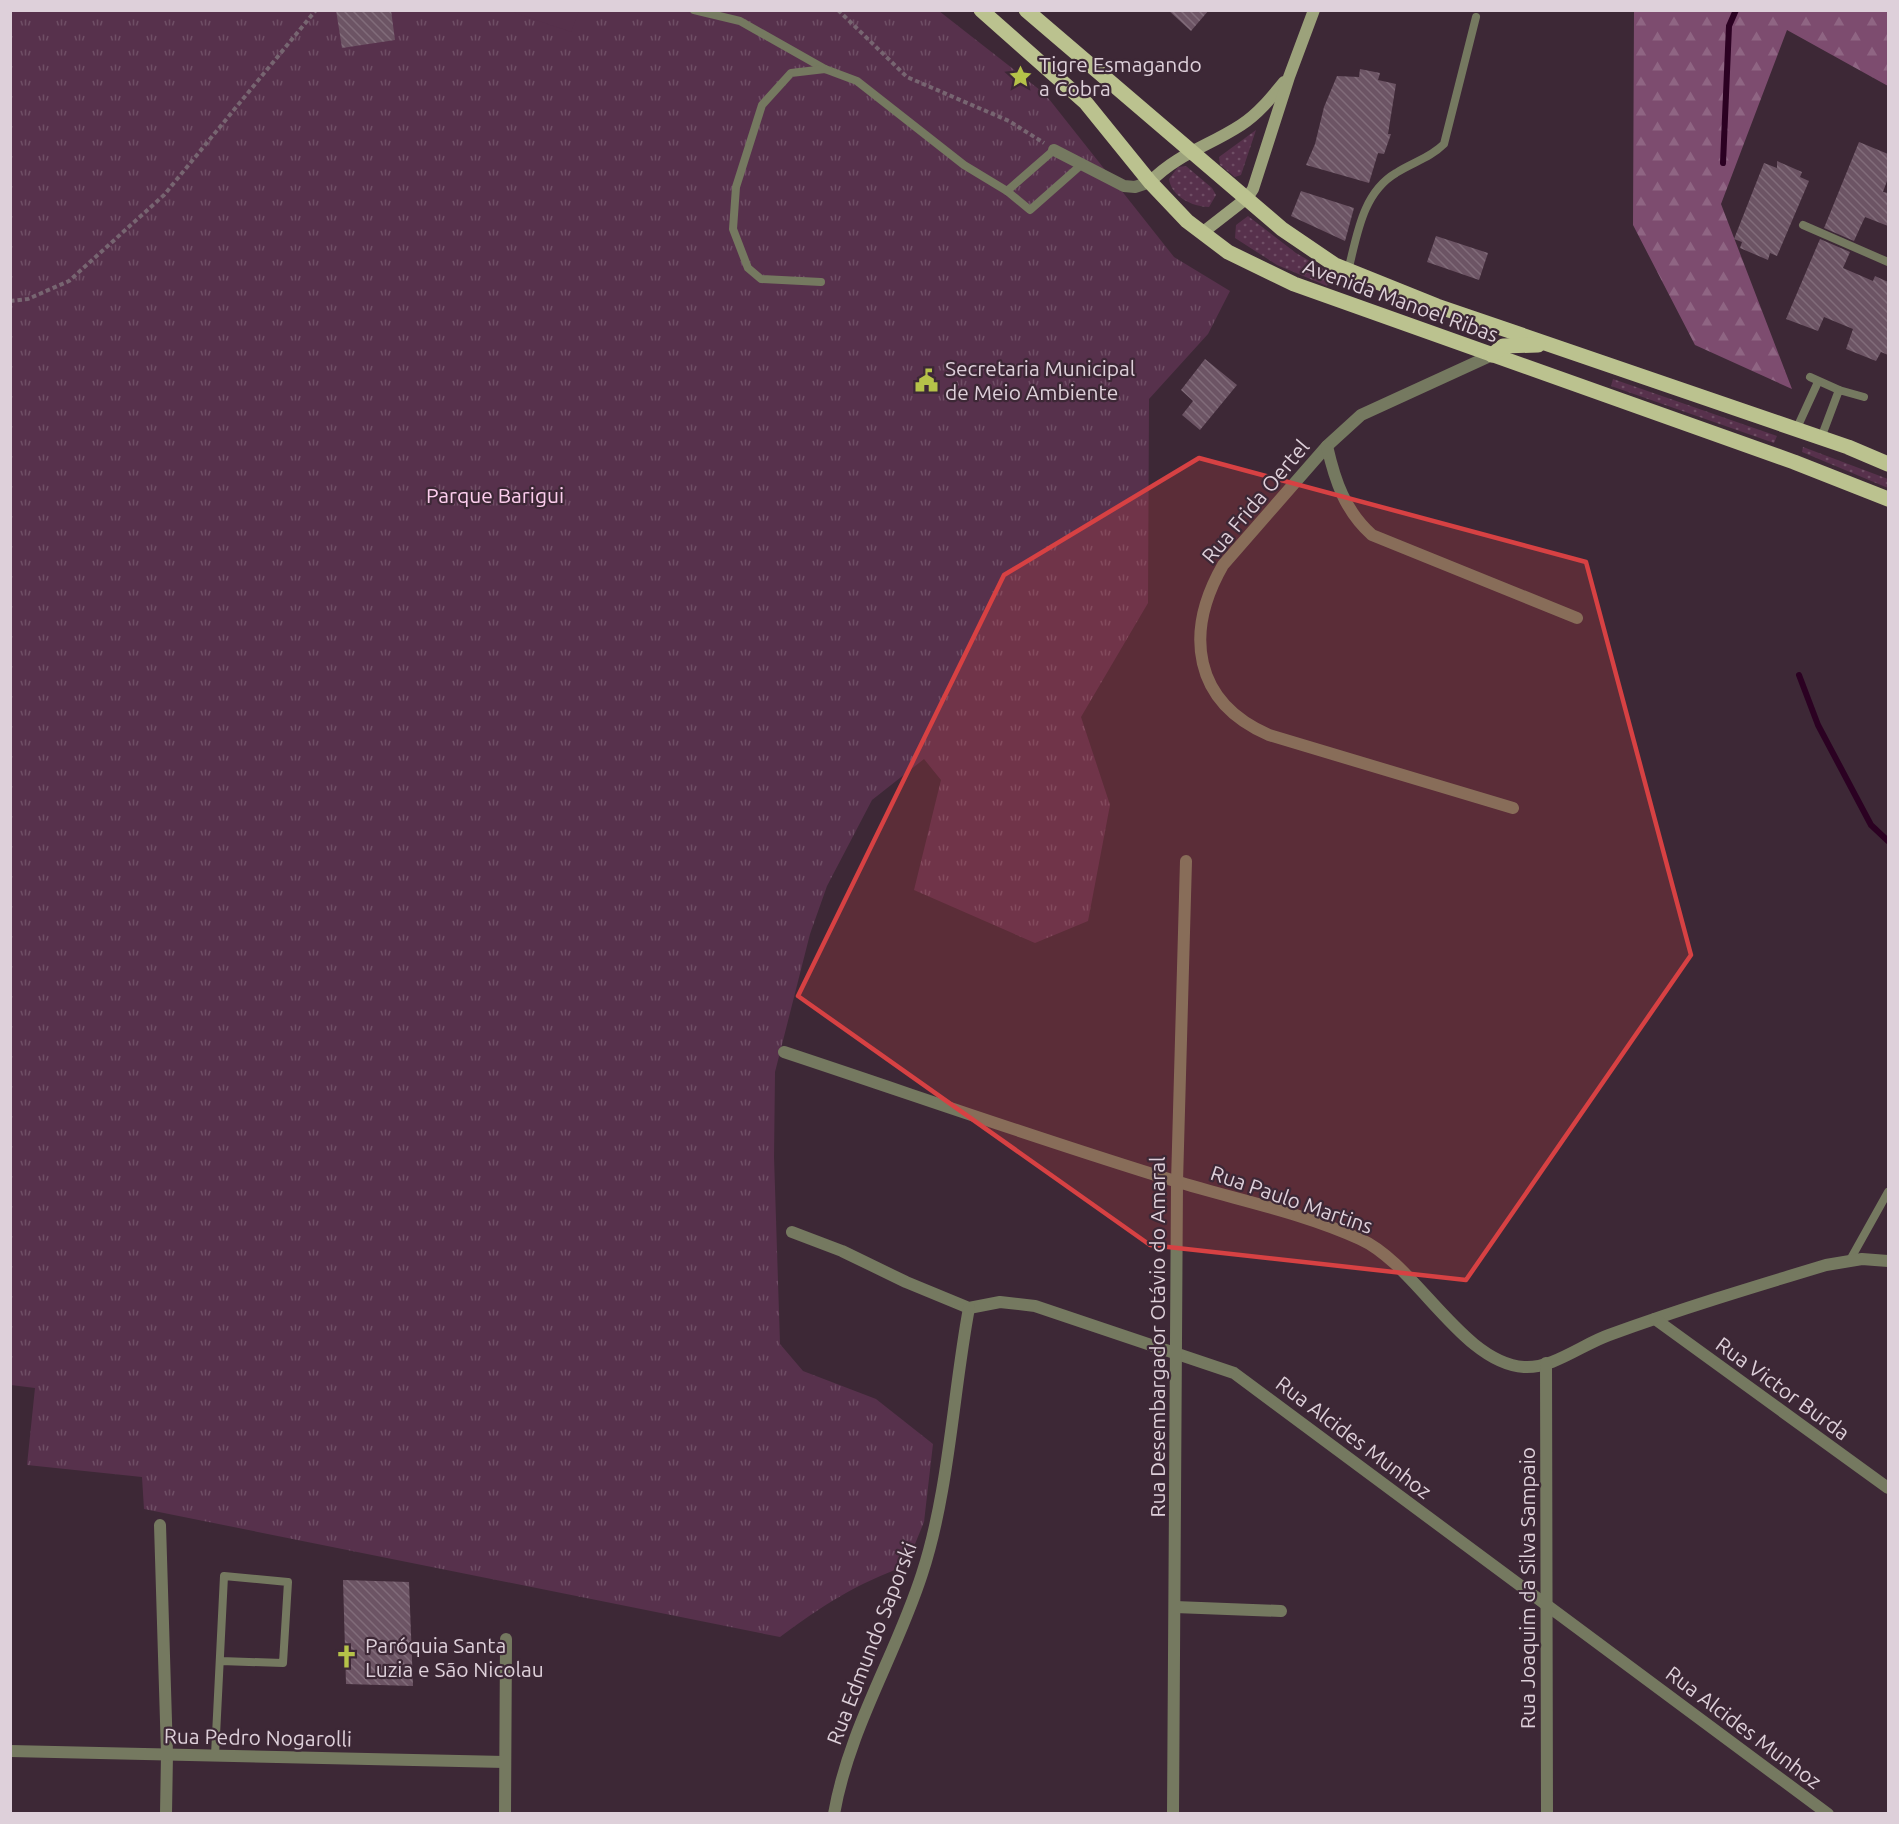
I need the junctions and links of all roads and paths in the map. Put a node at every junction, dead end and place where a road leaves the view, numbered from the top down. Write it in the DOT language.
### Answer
graph roads {
  1 [pos="316,10"];
  2 [pos="694,10"];
  3 [pos="838,10"];
  4 [pos="981,10"];
  5 [pos="1026,10"];
  6 [pos="1314,10"];
  7 [pos="1476,17"];
  8 [pos="825,69"];
  9 [pos="1289,77"];
  10 [pos="1054,150"];
  11 [pos="1190,152"];
  12 [pos="1081,165"];
  13 [pos="1150,182"];
  14 [pos="1007,191"];
  15 [pos="1247,198"];
  16 [pos="1803,225"];
  17 [pos="1202,233"];
  18 [pos="1888,262"];
  19 [pos="1348,271"];
  20 [pos="821,282"];
  21 [pos="10,301"];
  22 [pos="1437,306"];
  23 [pos="1378,314"];
  24 [pos="1547,345"];
  25 [pos="1492,355"];
  26 [pos="1810,377"];
  27 [pos="1818,382"];
  28 [pos="1839,390"];
  29 [pos="1864,397"];
  30 [pos="1796,430"];
  31 [pos="1821,438"];
  32 [pos="1326,446"];
  33 [pos="1888,464"];
  34 [pos="1888,499"];
  35 [pos="1577,618"];
  36 [pos="1513,808"];
  37 [pos="1186,861"];
  38 [pos="784,1052"];
  39 [pos="1177,1182"];
  40 [pos="1888,1192"];
  41 [pos="792,1232"];
  42 [pos="1850,1260"];
  43 [pos="1888,1261"];
  44 [pos="969,1308"];
  45 [pos="1655,1319"];
  46 [pos="1176,1353"];
  47 [pos="1546,1363"];
  48 [pos="1888,1488"];
  49 [pos="160,1525"];
  50 [pos="1547,1605"];
  51 [pos="1175,1607"];
  52 [pos="1281,1611"];
  53 [pos="506,1639"];
  54 [pos="221,1661"];
  55 [pos="10,1750"];
  56 [pos="167,1754"];
  57 [pos="215,1755"];
  58 [pos="505,1762"];
  59 [pos="166,1814"];
  60 [pos="505,1814"];
  61 [pos="834,1814"];
  62 [pos="1173,1814"];
  63 [pos="1547,1814"];
  64 [pos="1828,1814"];
  1 -- 21 [label="path"];
  2 -- 8 [label="lane"];
  3 -- 10 [label="path"];
  4 -- 13 [label="main road, Avenida Manoel Ribas"];
  5 -- 11 [label="main road, Avenida Manoel Ribas"];
  6 -- 9 [label="street"];
  7 -- 19 [label="lane"];
  8 -- 14 [label="lane"];
  8 -- 20 [label="lane"];
  9 -- 11 [label="street"];
  9 -- 15 [label="street"];
  10 -- 12 [label="street"];
  10 -- 14 [label="lane"];
  11 -- 13 [label="street"];
  11 -- 15 [label="main road, Avenida Manoel Ribas"];
  12 -- 13 [label="street"];
  12 -- 14 [label="lane"];
  13 -- 17 [label="main road, Avenida Manoel Ribas"];
  15 -- 17 [label="street"];
  15 -- 19 [label="main road, Avenida Manoel Ribas"];
  16 -- 18 [label="lane"];
  17 -- 23 [label="main road, Avenida Manoel Ribas"];
  19 -- 22 [label="main road, Avenida Manoel Ribas"];
  22 -- 23 [label="main road"];
  22 -- 24 [label="main road, Avenida Manoel Ribas"];
  23 -- 25 [label="main road, Avenida Manoel Ribas"];
  24 -- 25 [label="main road"];
  24 -- 30 [label="main road, Avenida Manoel Ribas"];
  25 -- 32 [label="street, Rua Frida Oertel"];
  25 -- 34 [label="main road, Avenida Manoel Ribas"];
  26 -- 27 [label="lane"];
  27 -- 28 [label="lane"];
  27 -- 30 [label="lane"];
  28 -- 29 [label="lane"];
  28 -- 31 [label="lane"];
  30 -- 31 [label="main road, Avenida Manoel Ribas"];
  31 -- 33 [label="main road, Avenida Manoel Ribas"];
  32 -- 35 [label="street"];
  32 -- 36 [label="street, Rua Frida Oertel"];
  37 -- 39 [label="street, Rua Desembargador Otávio do Amaral"];
  38 -- 39 [label="street, Rua Paulo Martins"];
  39 -- 46 [label="street, Rua Desembargador Otávio do Amaral"];
  39 -- 47 [label="street, Rua Paulo Martins"];
  40 -- 42 [label="lane"];
  41 -- 44 [label="street"];
  42 -- 43 [label="street, Rua Paulo Martins"];
  42 -- 45 [label="street, Rua Paulo Martins"];
  44 -- 46 [label="street, Rua Alcides Munhoz"];
  44 -- 61 [label="street, Rua Edmundo Saporski"];
  45 -- 47 [label="street, Rua Paulo Martins"];
  45 -- 48 [label="street, Rua Victor Burda"];
  46 -- 50 [label="street, Rua Alcides Munhoz"];
  46 -- 51 [label="street, Rua Desembargador Otávio do Amaral"];
  47 -- 50 [label="street, Rua Joaquim da Silva Sampaio"];
  49 -- 56 [label="street"];
  50 -- 63 [label="street, Rua Joaquim da Silva Sampaio"];
  50 -- 64 [label="street, Rua Alcides Munhoz"];
  51 -- 52 [label="street"];
  51 -- 62 [label="street, Rua Desembargador Otávio do Amaral"];
  53 -- 58 [label="street"];
  54 -- 54 [label="lane"];
  54 -- 57 [label="lane"];
  55 -- 56 [label="street, Rua Pedro Nogarolli"];
  56 -- 57 [label="street, Rua Pedro Nogarolli"];
  56 -- 59 [label="street"];
  57 -- 58 [label="street, Rua Pedro Nogarolli"];
  58 -- 60 [label="street"];
}
